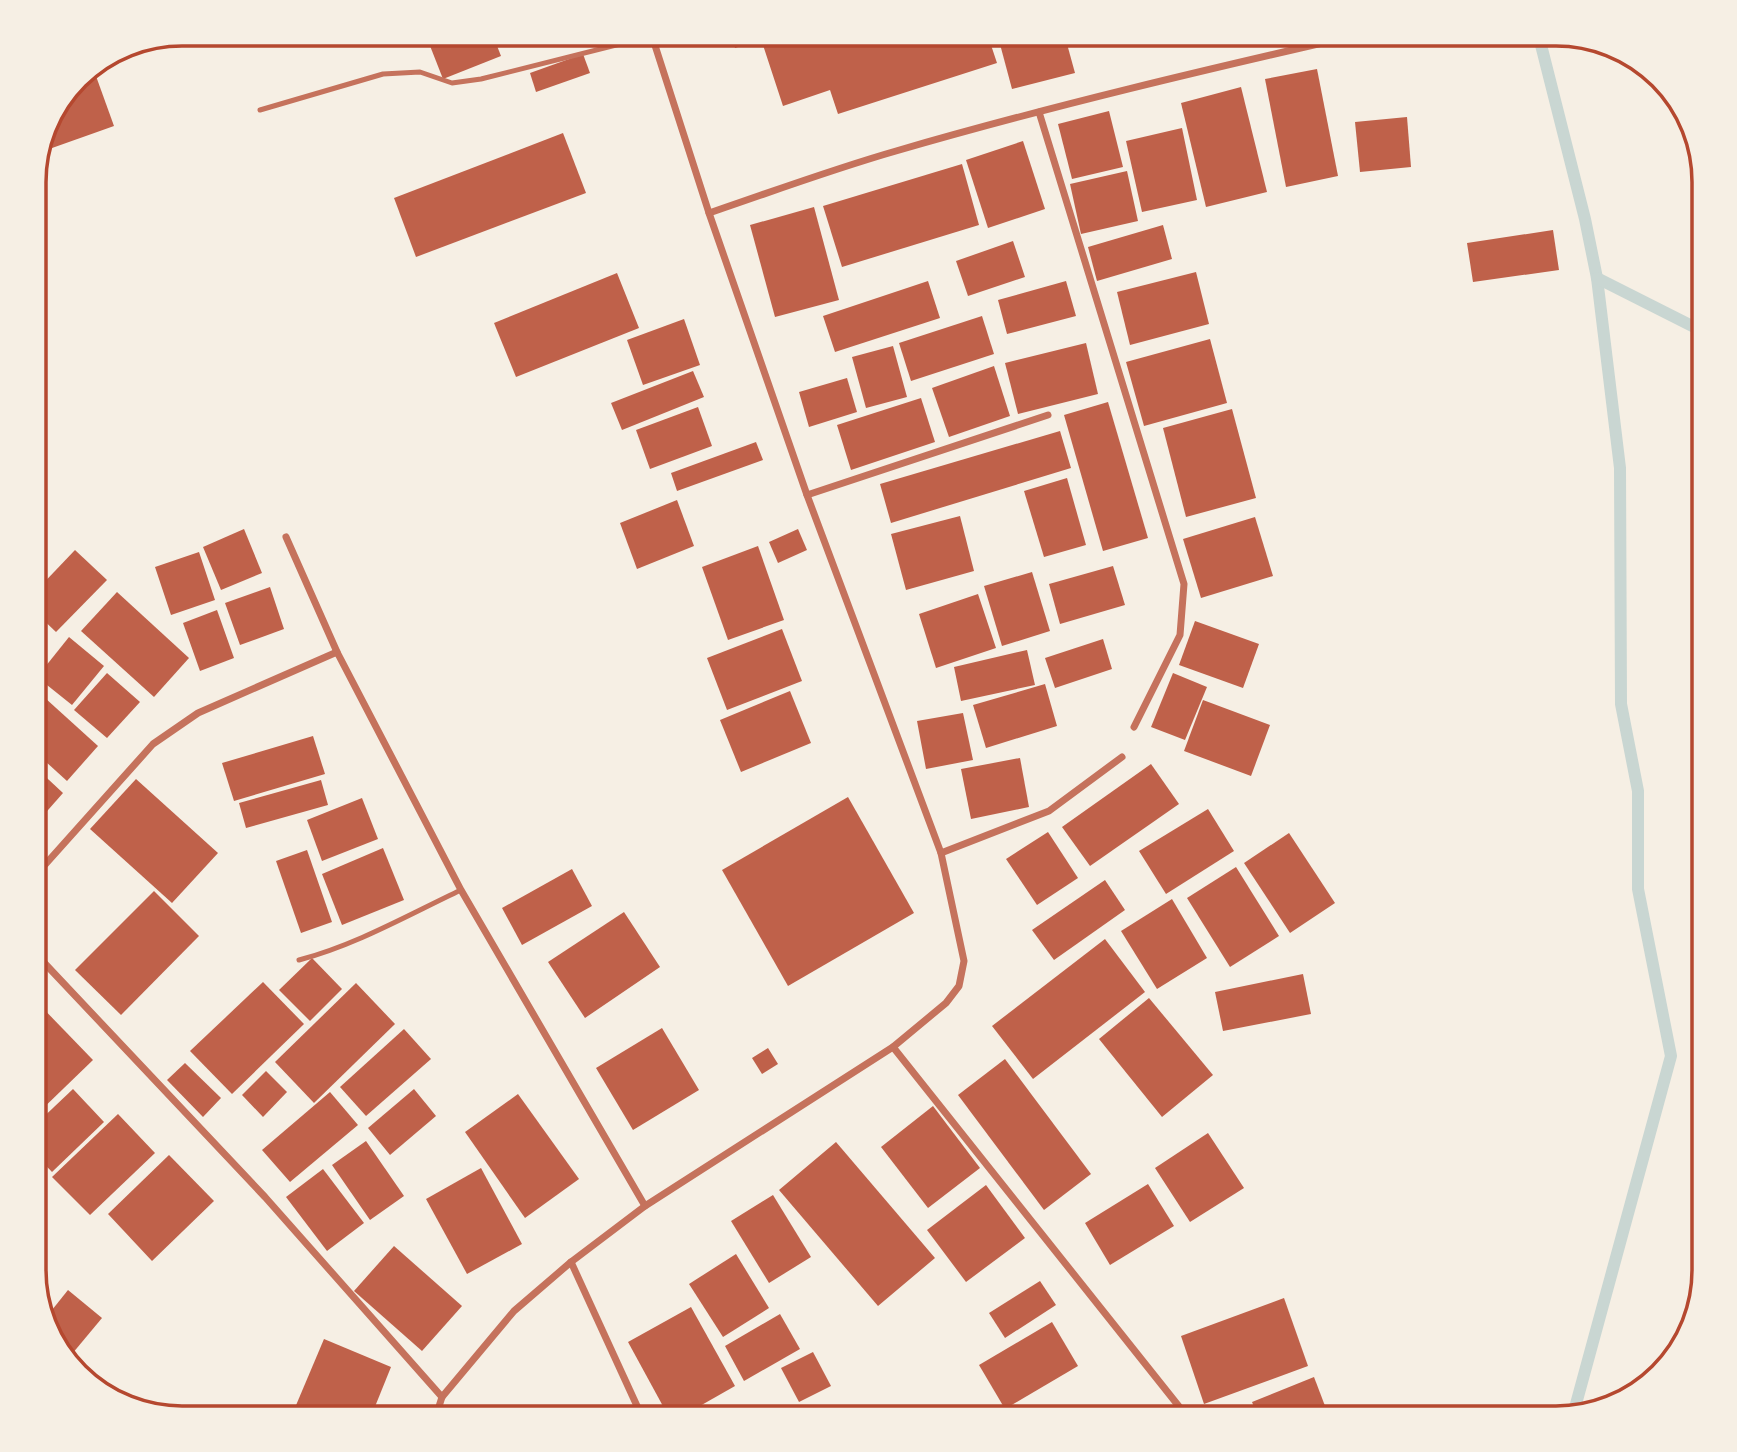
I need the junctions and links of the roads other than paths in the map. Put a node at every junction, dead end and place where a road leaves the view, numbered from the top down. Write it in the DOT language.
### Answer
graph roads {
  1 [pos="609,46"];
  2 [pos="656,46"];
  3 [pos="1308,46"];
  4 [pos="260,110"];
  5 [pos="1039,112"];
  6 [pos="709,213"];
  7 [pos="1048,415"];
  8 [pos="807,495"];
  9 [pos="286,537"];
  10 [pos="337,652"];
  11 [pos="1134,727"];
  12 [pos="1122,757"];
  13 [pos="941,853"];
  14 [pos="46,864"];
  15 [pos="461,890"];
  16 [pos="299,960"];
  17 [pos="46,965"];
  18 [pos="893,1047"];
  19 [pos="645,1206"];
  20 [pos="572,1262"];
  21 [pos="442,1397"];
  22 [pos="439,1406"];
  23 [pos="637,1406"];
  24 [pos="1179,1406"];
  1 -- 4 [label="lane"];
  2 -- 6 [label="street"];
  3 -- 5 [label="street"];
  5 -- 6 [label="street"];
  5 -- 11 [label="street"];
  6 -- 8 [label="street"];
  7 -- 8 [label="street"];
  8 -- 13 [label="street"];
  9 -- 10 [label="street"];
  10 -- 14 [label="street"];
  10 -- 15 [label="street"];
  12 -- 13 [label="street"];
  13 -- 18 [label="street"];
  15 -- 16 [label="lane"];
  15 -- 19 [label="street"];
  17 -- 21 [label="street"];
  18 -- 19 [label="street"];
  18 -- 24 [label="street"];
  19 -- 20 [label="street"];
  20 -- 21 [label="street"];
  20 -- 23 [label="street"];
  21 -- 22 [label="street"];
}
